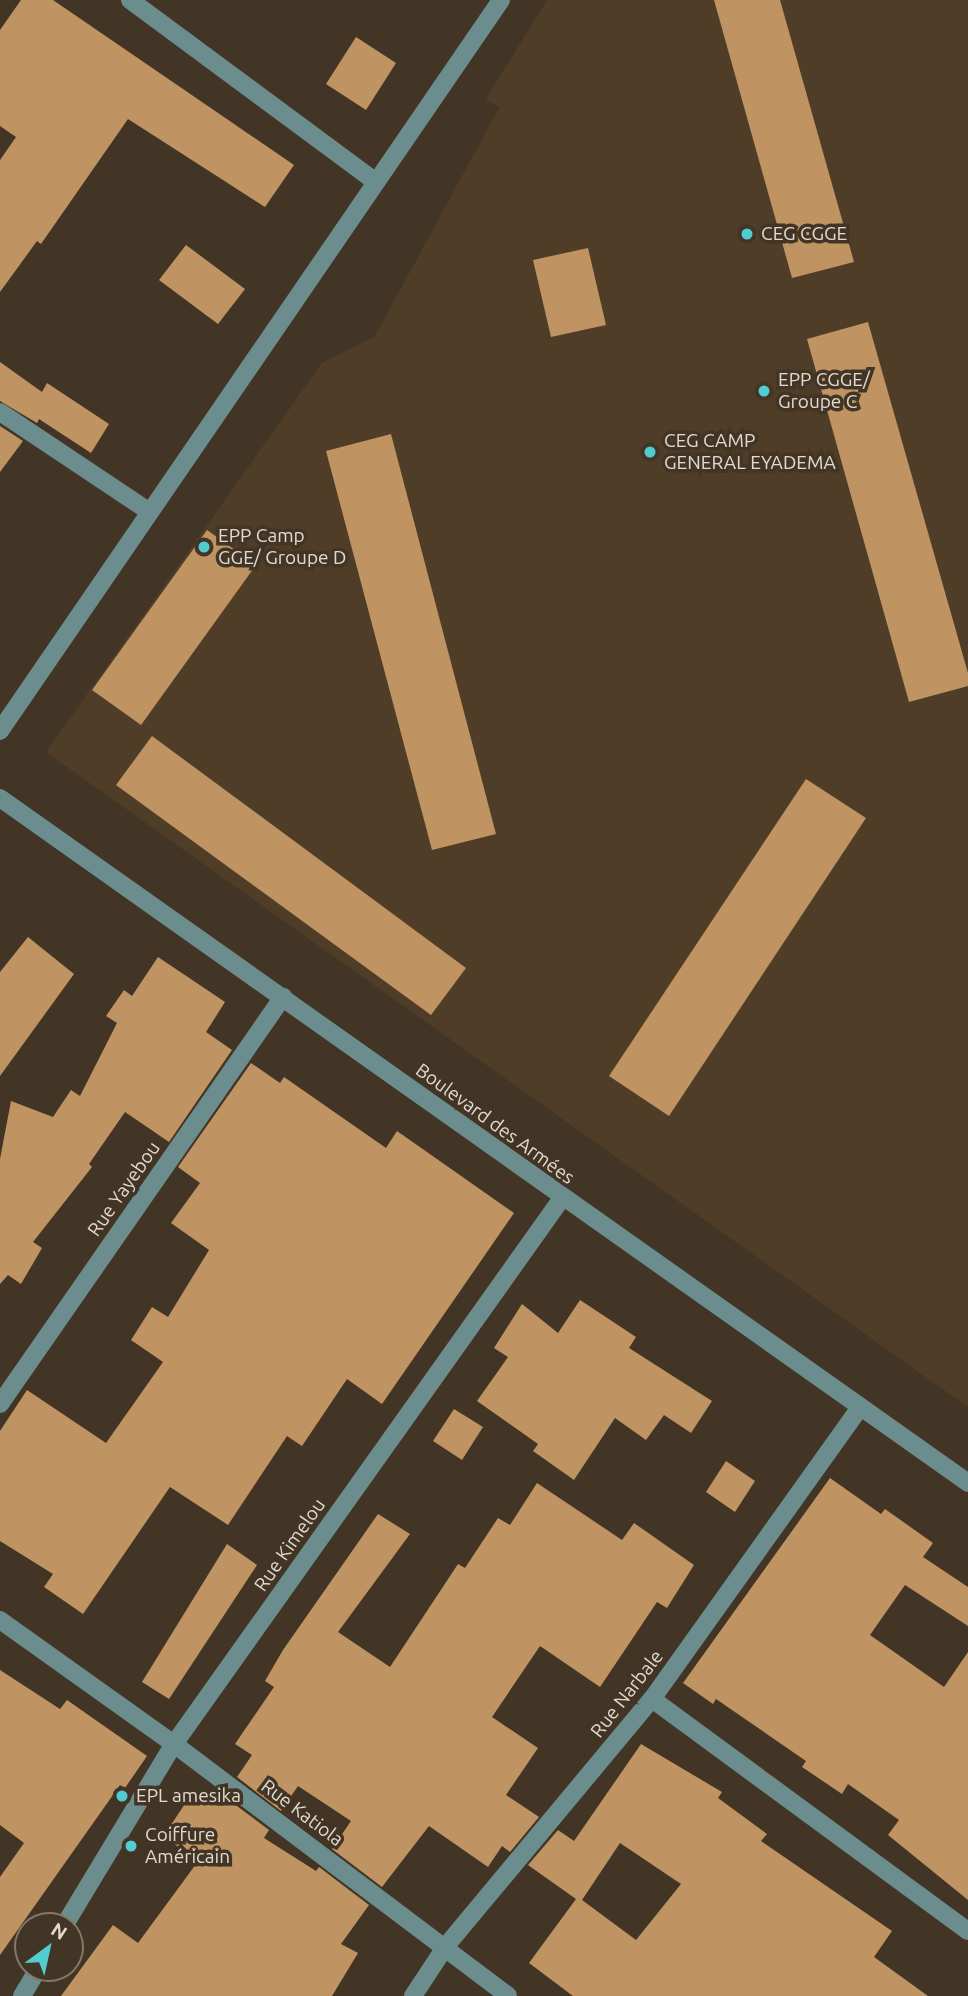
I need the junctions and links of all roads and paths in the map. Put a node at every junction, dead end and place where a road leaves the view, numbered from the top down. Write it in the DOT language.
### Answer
graph roads {
  1 [pos="130,0"];
  2 [pos="502,0"];
  3 [pos="376,182"];
  4 [pos="0,412"];
  5 [pos="150,512"];
  6 [pos="0,731"];
  7 [pos="0,797"];
  8 [pos="283,998"];
  9 [pos="562,1198"];
  10 [pos="0,1404"];
  11 [pos="860,1407"];
  12 [pos="968,1483"];
  13 [pos="0,1620"];
  14 [pos="652,1699"];
  15 [pos="174,1744"];
  16 [pos="72,1912"];
  17 [pos="968,1931"];
  18 [pos="446,1946"];
  19 [pos="413,1996"];
  20 [pos="508,1996"];
  1 -- 3 [label="street"];
  2 -- 3 [label="street"];
  3 -- 5 [label="street"];
  4 -- 5 [label="street"];
  5 -- 6 [label="street"];
  7 -- 8 [label="street, Boulevard des Armées"];
  8 -- 9 [label="street, Boulevard des Armées"];
  8 -- 10 [label="street, Rue Yayebou"];
  9 -- 11 [label="street, Boulevard des Armées"];
  9 -- 15 [label="street, Rue Kimelou"];
  11 -- 12 [label="street, Boulevard des Armées"];
  11 -- 14 [label="street, Rue Narbale"];
  13 -- 15 [label="street, Rue Katiola"];
  14 -- 17 [label="street"];
  14 -- 18 [label="street, Rue Narbale"];
  15 -- 16 [label="street, Rue Kimelou"];
  15 -- 18 [label="street, Rue Katiola"];
  18 -- 19 [label="street, Rue Narbale"];
  18 -- 20 [label="street, Rue Katiola"];
}
